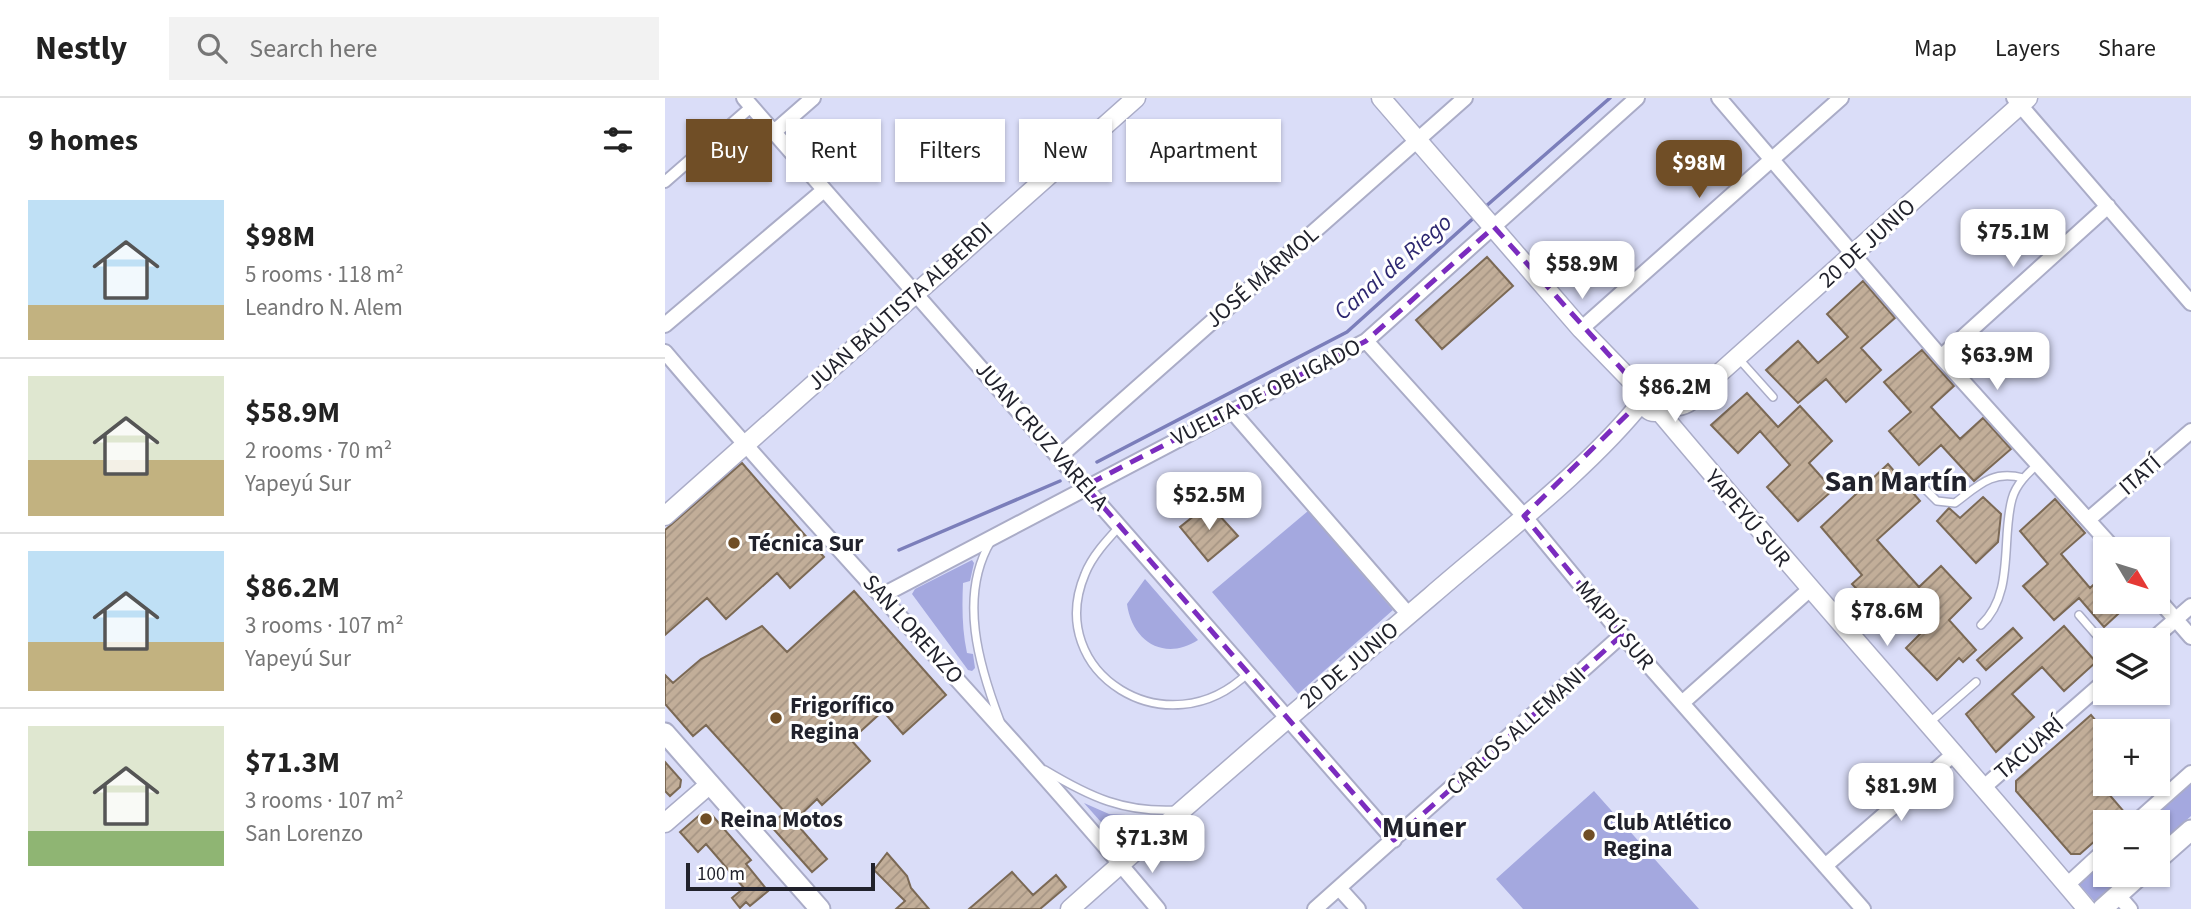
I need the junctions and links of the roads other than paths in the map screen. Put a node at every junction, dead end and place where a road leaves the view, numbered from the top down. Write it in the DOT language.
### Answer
graph roads {
  1 [pos="813,98"];
  2 [pos="1136,98"];
  3 [pos="1381,98"];
  4 [pos="1465,98"];
  5 [pos="1637,98"];
  6 [pos="1719,98"];
  7 [pos="1841,98"];
  8 [pos="2020,100"];
  9 [pos="748,102"];
  10 [pos="774,132"];
  11 [pos="1418,139"];
  12 [pos="1772,159"];
  13 [pos="665,182"];
  14 [pos="824,190"];
  15 [pos="2108,206"];
  16 [pos="1486,216"];
  17 [pos="1853,255"];
  18 [pos="916,291"];
  19 [pos="2188,294"];
  20 [pos="665,326"];
  21 [pos="1581,329"];
  22 [pos="1366,341"];
  23 [pos="665,352"];
  24 [pos="1941,357"];
  25 [pos="1738,358"];
  26 [pos="1773,397"];
  27 [pos="1656,403"];
  28 [pos="1231,410"];
  29 [pos="2191,432"];
  30 [pos="744,445"];
  31 [pos="1059,457"];
  32 [pos="2038,464"];
  33 [pos="2023,478"];
  34 [pos="1085,486"];
  35 [pos="1923,487"];
  36 [pos="665,516"];
  37 [pos="1524,516"];
  38 [pos="2089,519"];
  39 [pos="1120,526"];
  40 [pos="995,534"];
  41 [pos="2104,537"];
  42 [pos="1809,590"];
  43 [pos="883,595"];
  44 [pos="2191,606"];
  45 [pos="2170,614"];
  46 [pos="1409,615"];
  47 [pos="2079,615"];
  48 [pos="2175,620"];
  49 [pos="1981,625"];
  50 [pos="2166,628"];
  51 [pos="2093,631"];
  52 [pos="1622,635"];
  53 [pos="2191,637"];
  54 [pos="1248,673"];
  55 [pos="1976,682"];
  56 [pos="2093,691"];
  57 [pos="1682,703"];
  58 [pos="1287,717"];
  59 [pos="1928,723"];
  60 [pos="1003,728"];
  61 [pos="665,733"];
  62 [pos="1955,753"];
  63 [pos="1035,765"];
  64 [pos="2191,773"];
  65 [pos="710,784"];
  66 [pos="1984,786"];
  67 [pos="1181,809"];
  68 [pos="2149,810"];
  69 [pos="665,823"];
  70 [pos="2191,830"];
  71 [pos="1394,840"];
  72 [pos="2170,848"];
  73 [pos="2093,861"];
  74 [pos="1120,864"];
  75 [pos="1825,866"];
  76 [pos="2067,885"];
  77 [pos="1339,888"];
  78 [pos="2124,902"];
  79 [pos="820,909"];
  80 [pos="1070,909"];
  81 [pos="1158,909"];
  82 [pos="1315,909"];
  83 [pos="1357,909"];
  84 [pos="1863,909"];
  85 [pos="2087,909"];
  86 [pos="2102,909"];
  1 -- 10 [label="street"];
  2 -- 18 [label="street, JUAN BAUTISTA ALBERDI"];
  3 -- 11 [label="street, YAPEYÚ SUR"];
  4 -- 11 [label="street, JOSÉ MÁRMOL"];
  5 -- 16 [label="street, VUELTA DE OBLIGADO"];
  6 -- 12 [label="street"];
  7 -- 12 [label="street"];
  8 -- 15 [label="street"];
  8 -- 17 [label="street, 20 DE JUNIO"];
  9 -- 10 [label="street, JUAN CRUZ VARELA"];
  9 -- 13 [label="street"];
  10 -- 14 [label="street, JUAN CRUZ VARELA"];
  11 -- 16 [label="street, YAPEYÚ SUR"];
  11 -- 31 [label="street, JOSÉ MÁRMOL"];
  12 -- 17 [label="street"];
  12 -- 21 [label="street"];
  14 -- 18 [label="street, JUAN CRUZ VARELA"];
  14 -- 20 [label="street"];
  15 -- 19 [label="street"];
  15 -- 24 [label="street"];
  16 -- 21 [label="street, YAPEYÚ SUR"];
  16 -- 22 [label="street, VUELTA DE OBLIGADO"];
  17 -- 24 [label="street"];
  17 -- 25 [label="street, 20 DE JUNIO"];
  18 -- 30 [label="street, JUAN BAUTISTA ALBERDI"];
  18 -- 31 [label="street, JUAN CRUZ VARELA"];
  21 -- 27 [label="street, YAPEYÚ SUR"];
  22 -- 28 [label="street, VUELTA DE OBLIGADO"];
  22 -- 37 [label="street, MAIPÚ SUR"];
  23 -- 30 [label="street, SAN LORENZO"];
  24 -- 32 [label="street"];
  25 -- 26 [label="lane"];
  25 -- 27 [label="street, 20 DE JUNIO"];
  27 -- 37 [label="street, 20 DE JUNIO"];
  27 -- 42 [label="street, YAPEYÚ SUR"];
  28 -- 34 [label="street, VUELTA DE OBLIGADO"];
  28 -- 46 [label="street"];
  29 -- 38 [label="street, ITATÍ"];
  30 -- 36 [label="street, JUAN BAUTISTA ALBERDI"];
  30 -- 43 [label="street, SAN LORENZO"];
  31 -- 34 [label="street, JUAN CRUZ VARELA"];
  32 -- 33 [label="lane"];
  32 -- 38 [label="street"];
  33 -- 35 [label="lane"];
  33 -- 49 [label="lane"];
  34 -- 39 [label="street, JUAN CRUZ VARELA"];
  34 -- 40 [label="street, VUELTA DE OBLIGADO"];
  37 -- 46 [label="street, 20 DE JUNIO"];
  37 -- 52 [label="street, MAIPÚ SUR"];
  38 -- 41 [label="street"];
  39 -- 54 [label="street, JUAN CRUZ VARELA"];
  39 -- 54 [label="lane"];
  40 -- 43 [label="street, VUELTA DE OBLIGADO"];
  40 -- 60 [label="lane"];
  42 -- 57 [label="street"];
  42 -- 59 [label="street, YAPEYÚ SUR"];
  43 -- 60 [label="street, SAN LORENZO"];
  44 -- 48 [label="street"];
  45 -- 48 [label="street"];
  46 -- 58 [label="street, 20 DE JUNIO"];
  47 -- 51 [label="lane"];
  48 -- 50 [label="street"];
  48 -- 53 [label="street"];
  52 -- 57 [label="street, MAIPÚ SUR"];
  52 -- 71 [label="street, CARLOS ALLEMANI"];
  54 -- 58 [label="street, JUAN CRUZ VARELA"];
  55 -- 59 [label="lane"];
  56 -- 66 [label="street, TACUARÍ"];
  57 -- 75 [label="street, MAIPÚ SUR"];
  58 -- 67 [label="street, 20 DE JUNIO"];
  58 -- 71 [label="street, JUAN CRUZ VARELA"];
  59 -- 62 [label="street, YAPEYÚ SUR"];
  60 -- 63 [label="street, SAN LORENZO"];
  61 -- 65 [label="main road"];
  62 -- 66 [label="street, YAPEYÚ SUR"];
  62 -- 75 [label="street"];
  63 -- 67 [label="lane"];
  63 -- 74 [label="street, SAN LORENZO"];
  64 -- 68 [label="street"];
  65 -- 69 [label="street"];
  65 -- 79 [label="main road"];
  66 -- 76 [label="street, YAPEYÚ SUR"];
  67 -- 74 [label="street, 20 DE JUNIO"];
  70 -- 72 [label="main road"];
  71 -- 77 [label="street, CARLOS ALLEMANI"];
  73 -- 76 [label="street"];
  74 -- 80 [label="street, 20 DE JUNIO"];
  74 -- 81 [label="street, SAN LORENZO"];
  75 -- 84 [label="street, MAIPÚ SUR"];
  76 -- 85 [label="street, YAPEYÚ SUR"];
  77 -- 82 [label="street, CARLOS ALLEMANI"];
  77 -- 83 [label="street"];
  78 -- 86 [label="main road"];
}
